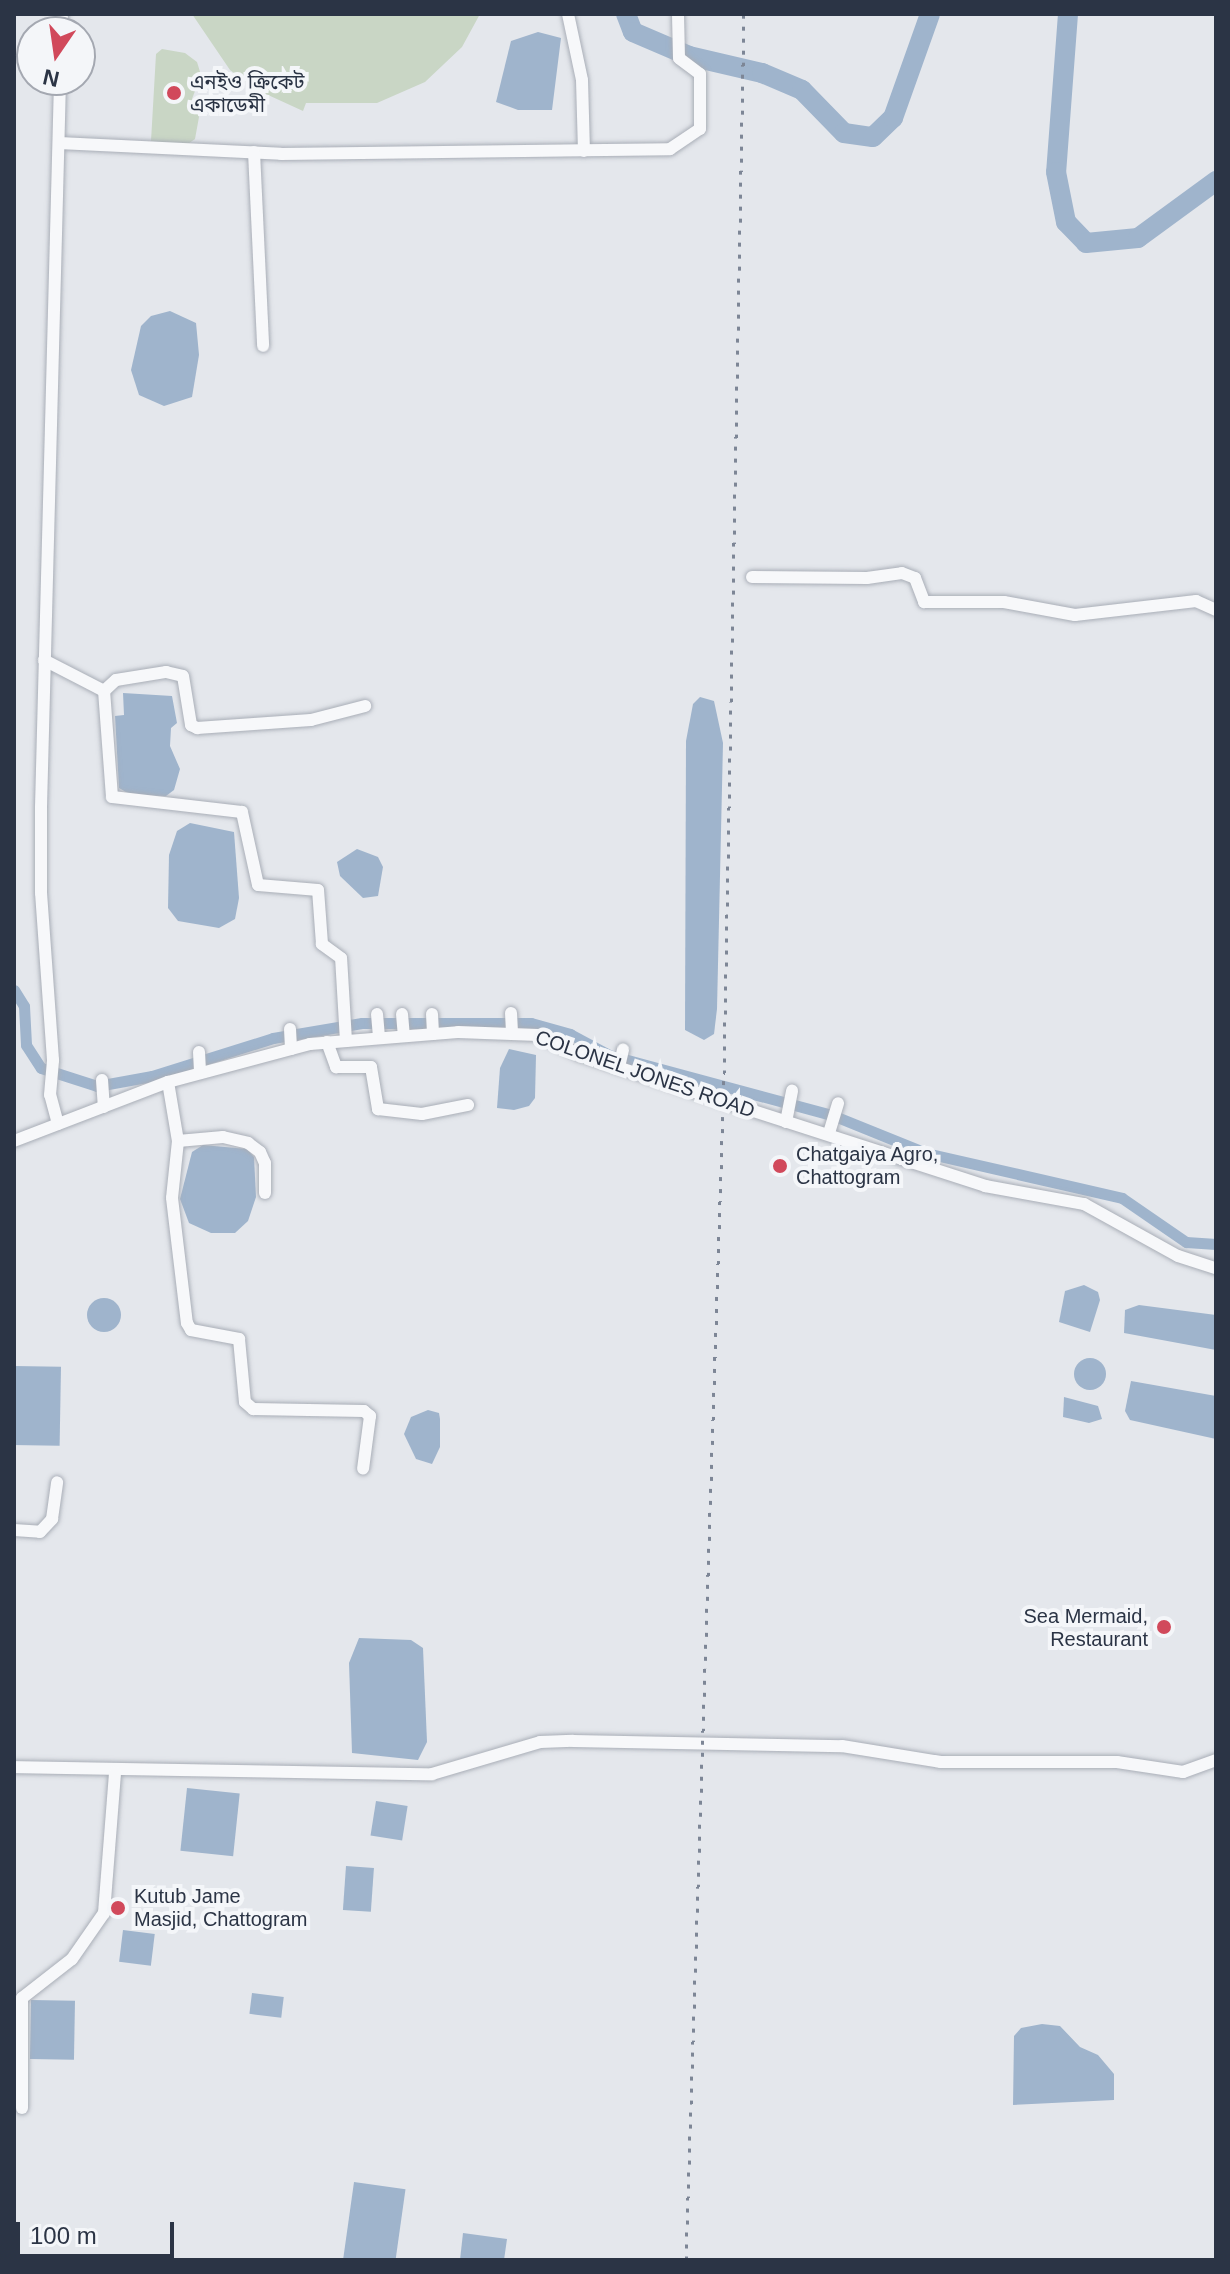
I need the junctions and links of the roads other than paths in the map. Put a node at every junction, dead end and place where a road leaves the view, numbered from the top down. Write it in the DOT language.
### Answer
graph roads {
  1 [pos="568,14"];
  2 [pos="678,14"];
  3 [pos="60,96"];
  4 [pos="59,143"];
  5 [pos="584,151"];
  6 [pos="254,152"];
  7 [pos="263,346"];
  8 [pos="752,577"];
  9 [pos="1216,610"];
  10 [pos="44,660"];
  11 [pos="104,691"];
  12 [pos="365,706"];
  13 [pos="511,1013"];
  14 [pos="377,1014"];
  15 [pos="402,1014"];
  16 [pos="432,1014"];
  17 [pos="290,1029"];
  18 [pos="433,1032"];
  19 [pos="512,1033"];
  20 [pos="403,1034"];
  21 [pos="378,1035"];
  22 [pos="346,1038"];
  23 [pos="327,1042"];
  24 [pos="291,1048"];
  25 [pos="623,1049"];
  26 [pos="199,1052"];
  27 [pos="619,1067"];
  28 [pos="200,1072"];
  29 [pos="102,1080"];
  30 [pos="168,1082"];
  31 [pos="792,1091"];
  32 [pos="104,1102"];
  33 [pos="838,1103"];
  34 [pos="468,1105"];
  35 [pos="787,1116"];
  36 [pos="58,1124"];
  37 [pos="830,1129"];
  38 [pos="14,1141"];
  39 [pos="178,1141"];
  40 [pos="265,1193"];
  41 [pos="1216,1268"];
  42 [pos="363,1469"];
  43 [pos="57,1482"];
  44 [pos="14,1530"];
  45 [pos="1216,1760"];
  46 [pos="14,1767"];
  47 [pos="115,1772"];
  48 [pos="22,2108"];
  1 -- 5 [label="street"];
  2 -- 5 [label="street"];
  3 -- 4 [label="street"];
  4 -- 6 [label="street"];
  4 -- 10 [label="street"];
  5 -- 6 [label="street"];
  6 -- 7 [label="street"];
  8 -- 9 [label="street"];
  10 -- 11 [label="street"];
  10 -- 36 [label="street"];
  11 -- 12 [label="street"];
  11 -- 22 [label="street"];
  13 -- 19 [label="street"];
  14 -- 21 [label="street"];
  15 -- 20 [label="street"];
  16 -- 18 [label="street"];
  17 -- 24 [label="street"];
  18 -- 19 [label="street, COLONEL JONES ROAD"];
  18 -- 20 [label="street, COLONEL JONES ROAD"];
  19 -- 27 [label="street, COLONEL JONES ROAD"];
  20 -- 21 [label="street, COLONEL JONES ROAD"];
  21 -- 22 [label="street, COLONEL JONES ROAD"];
  22 -- 23 [label="street, COLONEL JONES ROAD"];
  23 -- 24 [label="street, COLONEL JONES ROAD"];
  23 -- 34 [label="street"];
  24 -- 28 [label="street, COLONEL JONES ROAD"];
  25 -- 27 [label="street"];
  26 -- 28 [label="street"];
  27 -- 35 [label="street, COLONEL JONES ROAD"];
  28 -- 30 [label="street, COLONEL JONES ROAD"];
  29 -- 32 [label="street"];
  30 -- 32 [label="street, COLONEL JONES ROAD"];
  30 -- 39 [label="street"];
  31 -- 35 [label="street"];
  32 -- 36 [label="street, COLONEL JONES ROAD"];
  33 -- 37 [label="street"];
  35 -- 37 [label="street, COLONEL JONES ROAD"];
  36 -- 38 [label="street, COLONEL JONES ROAD"];
  37 -- 41 [label="street, COLONEL JONES ROAD"];
  39 -- 40 [label="street"];
  39 -- 42 [label="street"];
  43 -- 44 [label="street"];
  45 -- 47 [label="street"];
  46 -- 47 [label="street"];
  47 -- 48 [label="street"];
}
